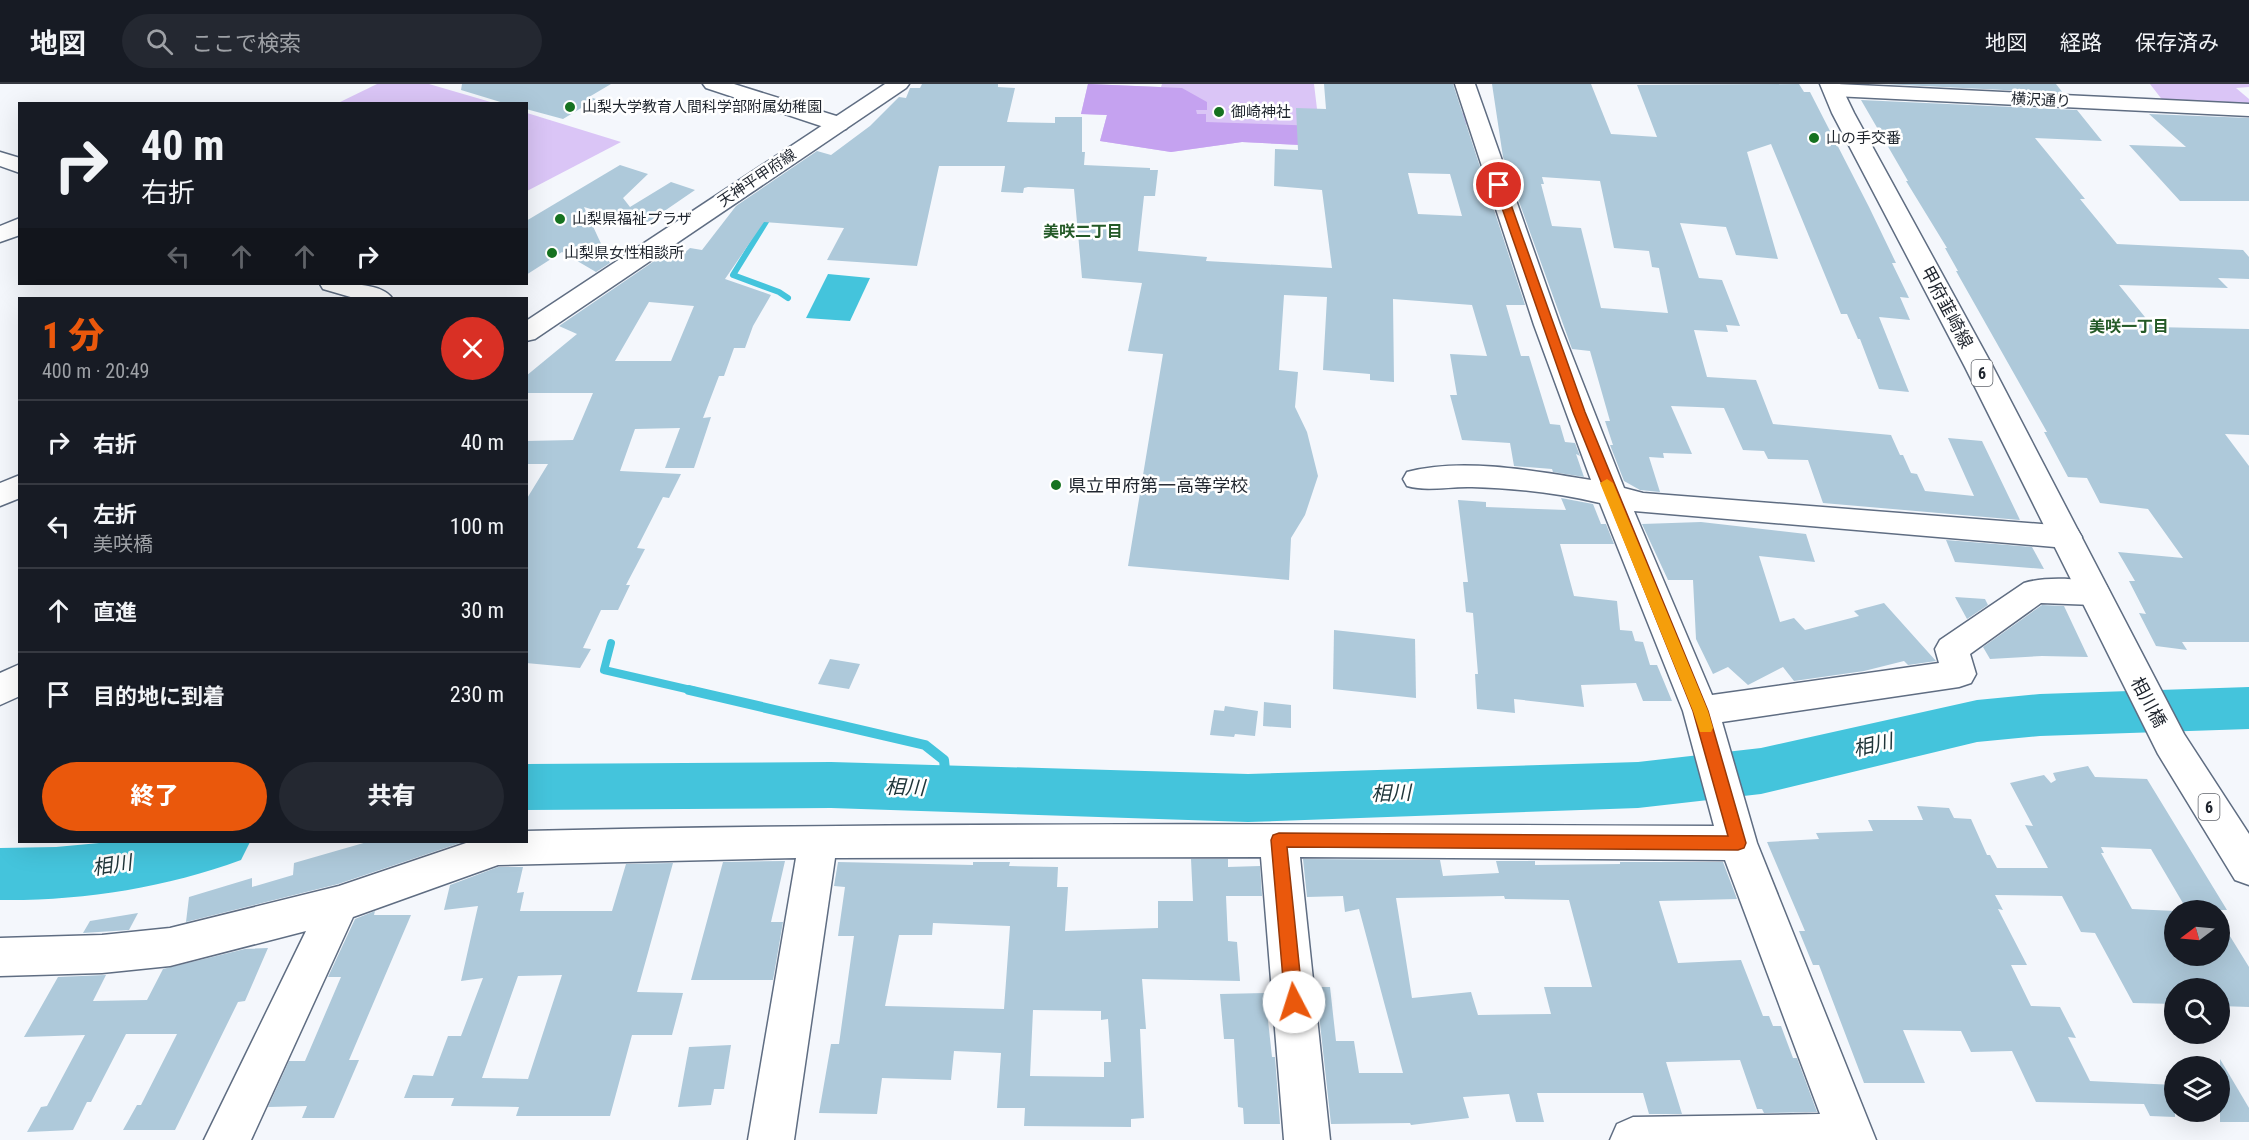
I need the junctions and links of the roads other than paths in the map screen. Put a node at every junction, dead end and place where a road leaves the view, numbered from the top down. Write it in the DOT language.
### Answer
graph roads {
  1 [pos="713,84"];
  2 [pos="898,84"];
  3 [pos="1465,84"];
  4 [pos="1832,87"];
  5 [pos="2249,110"];
  6 [pos="838,124"];
  7 [pos="0,159"];
  8 [pos="18,165"];
  9 [pos="18,226"];
  10 [pos="0,235"];
  11 [pos="336,285"];
  12 [pos="376,297"];
  13 [pos="528,332"];
  14 [pos="1418,479"];
  15 [pos="18,486"];
  16 [pos="1611,493"];
  17 [pos="0,496"];
  18 [pos="2066,537"];
  19 [pos="2094,593"];
  20 [pos="2127,659"];
  21 [pos="0,670"];
  22 [pos="18,674"];
  23 [pos="18,677"];
  24 [pos="0,691"];
  25 [pos="1701,712"];
  26 [pos="1736,839"];
  27 [pos="1279,840"];
  28 [pos="818,842"];
  29 [pos="2249,868"];
  30 [pos="339,904"];
  31 [pos="0,957"];
  32 [pos="1852,1138"];
  33 [pos="227,1140"];
  34 [pos="771,1140"];
  35 [pos="1307,1140"];
  36 [pos="1633,1140"];
  1 -- 6 [label="street"];
  2 -- 6 [label="street, 天神平甲府線"];
  3 -- 16 [label="street"];
  4 -- 5 [label="street, 横沢通り"];
  4 -- 18 [label="street, 甲府韮崎線 / 6"];
  6 -- 13 [label="street, 天神平甲府線"];
  7 -- 8 [label="street"];
  9 -- 10 [label="street"];
  11 -- 12 [label="street"];
  14 -- 16 [label="street"];
  15 -- 17 [label="street"];
  16 -- 18 [label="street"];
  16 -- 25 [label="street"];
  18 -- 19 [label="street, 甲府韮崎線 / 6"];
  19 -- 20 [label="street, 甲府韮崎線 / 6"];
  19 -- 25 [label="street"];
  20 -- 29 [label="street, 相川橋 / 6"];
  21 -- 22 [label="street"];
  23 -- 24 [label="street"];
  25 -- 26 [label="street"];
  26 -- 27 [label="street"];
  26 -- 32 [label="street"];
  27 -- 28 [label="street"];
  27 -- 35 [label="street"];
  28 -- 30 [label="street"];
  28 -- 34 [label="street"];
  30 -- 31 [label="street"];
  30 -- 33 [label="street"];
  32 -- 36 [label="street"];
}
